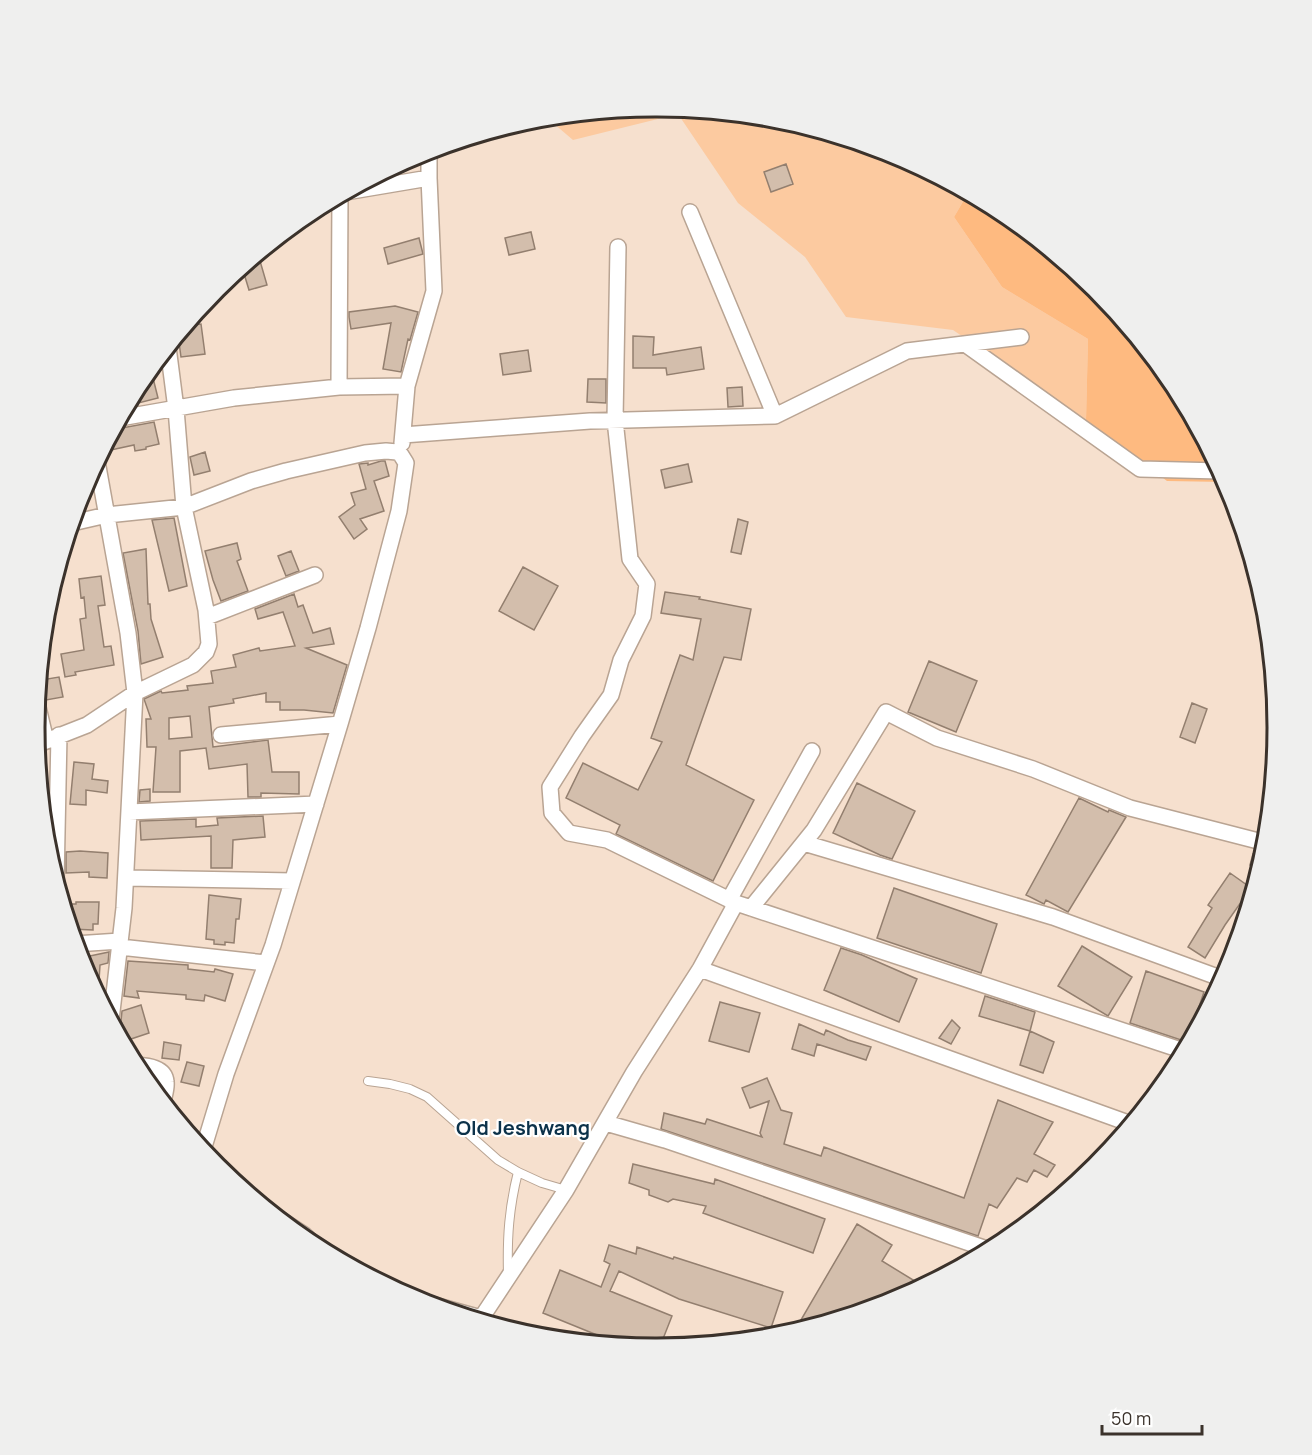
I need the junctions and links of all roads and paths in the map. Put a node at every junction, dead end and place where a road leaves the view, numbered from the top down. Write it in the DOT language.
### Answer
graph roads {
  1 [pos="429,160"];
  2 [pos="429,178"];
  3 [pos="371,188"];
  4 [pos="339,205"];
  5 [pos="690,212"];
  6 [pos="618,247"];
  7 [pos="1021,337"];
  8 [pos="965,344"];
  9 [pos="170,358"];
  10 [pos="407,386"];
  11 [pos="339,387"];
  12 [pos="176,409"];
  13 [pos="131,416"];
  14 [pos="775,416"];
  15 [pos="615,420"];
  16 [pos="403,435"];
  17 [pos="401,454"];
  18 [pos="1210,471"];
  19 [pos="100,476"];
  20 [pos="184,507"];
  21 [pos="107,515"];
  22 [pos="81,521"];
  23 [pos="315,574"];
  24 [pos="207,617"];
  25 [pos="135,693"];
  26 [pos="340,724"];
  27 [pos="221,735"];
  28 [pos="47,740"];
  29 [pos="812,751"];
  30 [pos="316,804"];
  31 [pos="129,812"];
  32 [pos="52,818"];
  33 [pos="1256,840"];
  34 [pos="804,843"];
  35 [pos="126,878"];
  36 [pos="292,881"];
  37 [pos="732,901"];
  38 [pos="751,908"];
  39 [pos="85,944"];
  40 [pos="120,944"];
  41 [pos="266,963"];
  42 [pos="700,969"];
  43 [pos="1214,976"];
  44 [pos="113,1006"];
  45 [pos="1176,1048"];
  46 [pos="147,1066"];
  47 [pos="368,1081"];
  48 [pos="165,1090"];
  49 [pos="1123,1121"];
  50 [pos="606,1123"];
  51 [pos="206,1140"];
  52 [pos="518,1172"];
  53 [pos="566,1190"];
  54 [pos="979,1246"];
  55 [pos="507,1278"];
  56 [pos="484,1314"];
  1 -- 2 [label="street"];
  2 -- 3 [label="street"];
  2 -- 10 [label="street"];
  4 -- 11 [label="street"];
  5 -- 14 [label="street"];
  6 -- 15 [label="street"];
  7 -- 8 [label="street"];
  8 -- 14 [label="street"];
  8 -- 18 [label="street"];
  9 -- 12 [label="street"];
  10 -- 11 [label="street"];
  10 -- 16 [label="street"];
  11 -- 12 [label="street"];
  12 -- 13 [label="street"];
  12 -- 20 [label="street"];
  14 -- 15 [label="street"];
  15 -- 16 [label="street"];
  15 -- 37 [label="street"];
  16 -- 17 [label="street"];
  17 -- 20 [label="street"];
  17 -- 26 [label="street"];
  19 -- 21 [label="street"];
  20 -- 21 [label="street"];
  20 -- 24 [label="street"];
  21 -- 22 [label="street"];
  21 -- 25 [label="street"];
  23 -- 24 [label="street"];
  24 -- 25 [label="street"];
  25 -- 28 [label="street"];
  25 -- 31 [label="street"];
  26 -- 27 [label="street"];
  26 -- 30 [label="street"];
  28 -- 32 [label="street"];
  29 -- 37 [label="street"];
  30 -- 31 [label="street"];
  30 -- 36 [label="street"];
  31 -- 35 [label="street"];
  33 -- 34 [label="street"];
  34 -- 38 [label="street"];
  34 -- 43 [label="street"];
  35 -- 36 [label="street"];
  35 -- 40 [label="street"];
  36 -- 41 [label="street"];
  37 -- 38 [label="street"];
  37 -- 42 [label="street"];
  38 -- 45 [label="street"];
  39 -- 40 [label="street"];
  40 -- 41 [label="street"];
  40 -- 44 [label="street"];
  41 -- 51 [label="street"];
  42 -- 49 [label="street"];
  42 -- 50 [label="street"];
  46 -- 48 [label="street"];
  47 -- 52 [label="lane"];
  50 -- 53 [label="street"];
  50 -- 54 [label="street"];
  52 -- 53 [label="lane"];
  52 -- 55 [label="lane"];
  53 -- 55 [label="street"];
  55 -- 56 [label="street"];
}
